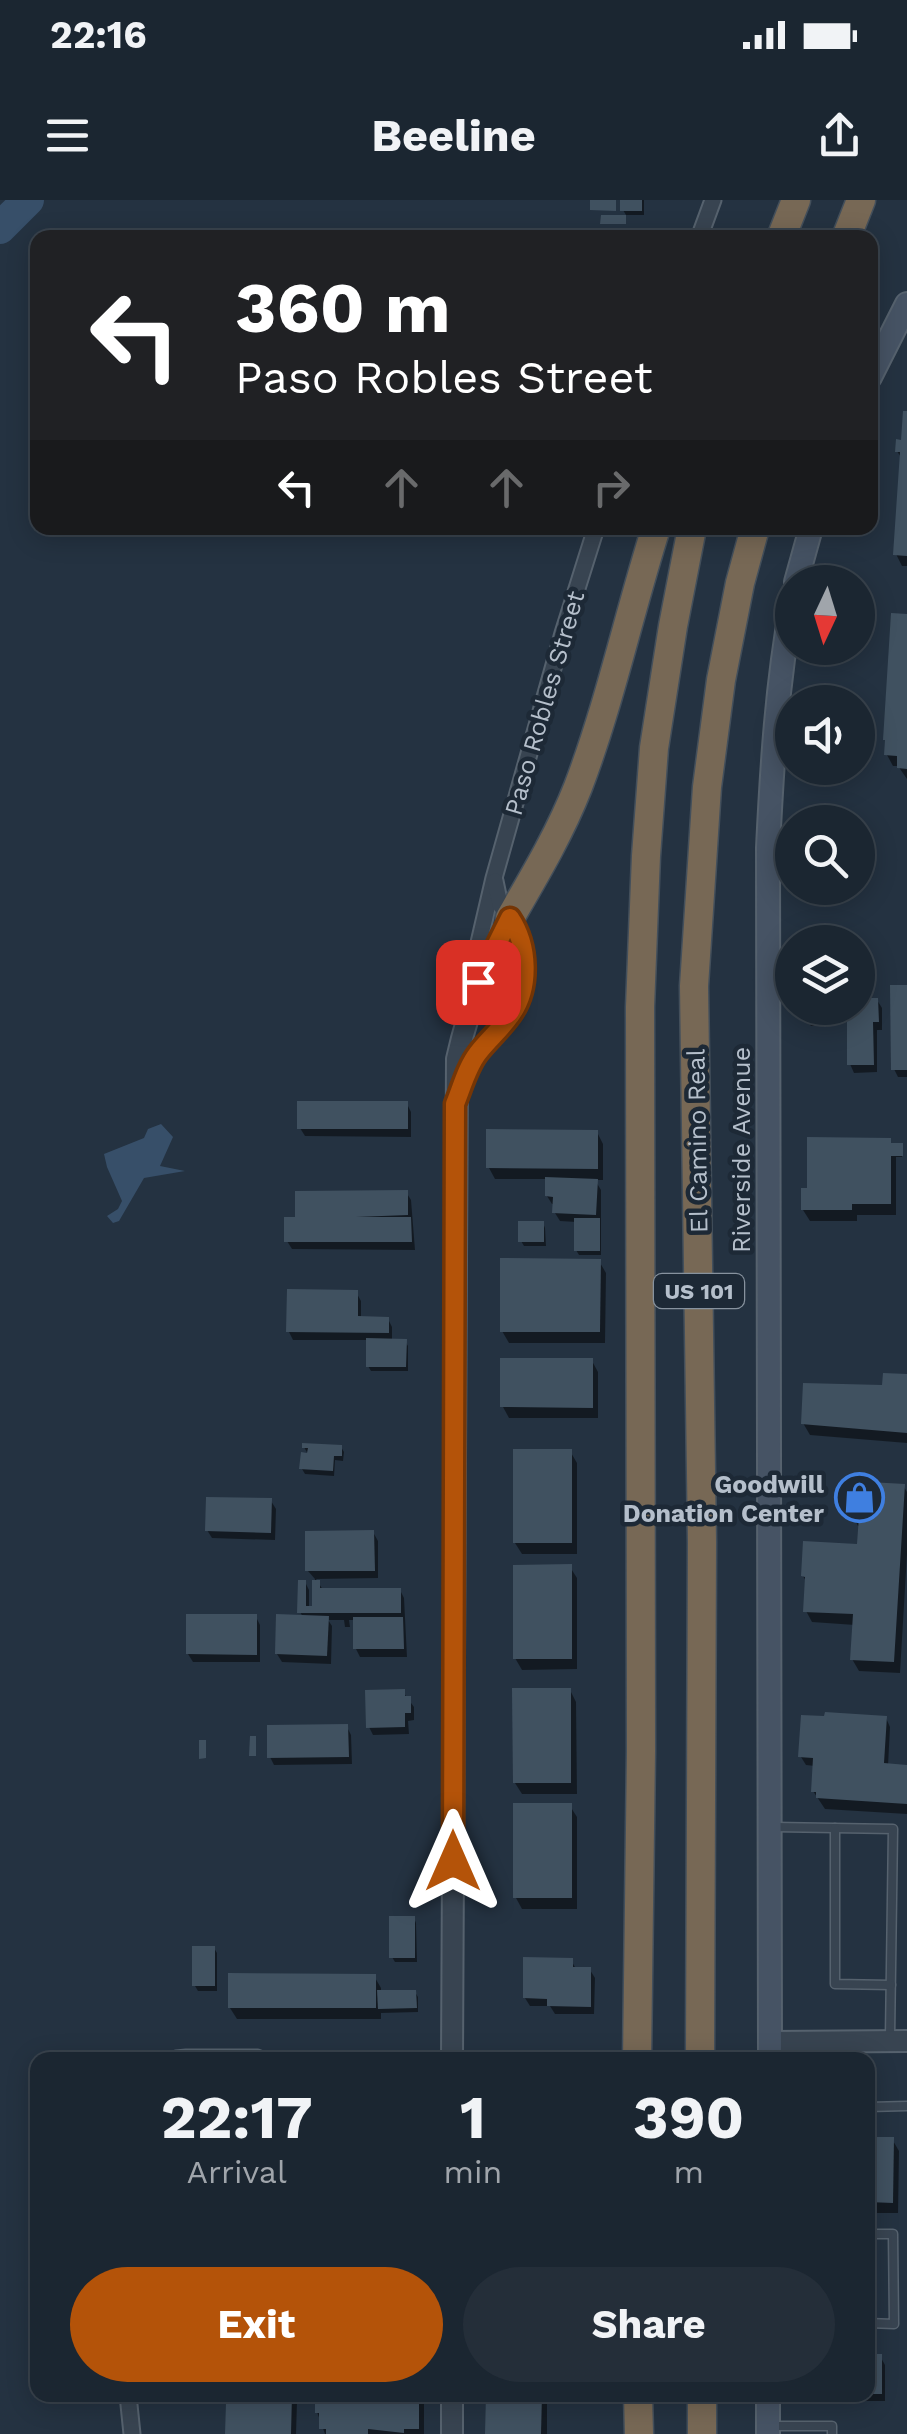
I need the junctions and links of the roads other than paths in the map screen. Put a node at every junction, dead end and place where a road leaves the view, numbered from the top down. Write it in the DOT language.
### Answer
graph roads {
  1 [pos="713,200"];
  2 [pos="796,200"];
  3 [pos="702,230"];
  4 [pos="784,230"];
  5 [pos="907,304"];
  6 [pos="878,361"];
  7 [pos="594,535"];
  8 [pos="654,535"];
  9 [pos="691,535"];
  10 [pos="753,535"];
  11 [pos="809,535"];
  12 [pos="801,565"];
  13 [pos="782,665"];
  14 [pos="494,878"];
  15 [pos="510,918"];
  16 [pos="466,1017"];
  17 [pos="455,1104"];
  18 [pos="770,1826"];
  19 [pos="834,1828"];
  20 [pos="891,1985"];
  21 [pos="898,2042"];
  22 [pos="770,2051"];
  23 [pos="452,2052"];
  24 [pos="637,2052"];
  25 [pos="700,2052"];
  26 [pos="907,2106"];
  27 [pos="875,2107"];
  28 [pos="875,2234"];
  29 [pos="875,2323"];
  30 [pos="129,2402"];
  31 [pos="452,2402"];
  32 [pos="638,2402"];
  33 [pos="702,2402"];
  34 [pos="768,2402"];
  35 [pos="768,2430"];
  36 [pos="132,2434"];
  37 [pos="452,2434"];
  38 [pos="639,2434"];
  39 [pos="702,2434"];
  40 [pos="832,2434"];
  1 -- 3 [label="street"];
  2 -- 4 [label="highway"];
  5 -- 6 [label="main road"];
  7 -- 14 [label="street, Paso Robles Street"];
  8 -- 15 [label="highway"];
  9 -- 24 [label="highway, US 101"];
  10 -- 25 [label="highway, El Camino Real / US 101"];
  11 -- 12 [label="main road"];
  13 -- 18 [label="main road, Riverside Avenue"];
  14 -- 15 [label="street, Paso Robles Street"];
  14 -- 16 [label="street, Paso Robles Street"];
  15 -- 16 [label="street, Paso Robles Street"];
  15 -- 17 [label="street, Paso Robles Street"];
  16 -- 17 [label="street, Paso Robles Street"];
  17 -- 23 [label="street, Paso Robles Street"];
  18 -- 19 [label="lane"];
  18 -- 22 [label="main road, Riverside Avenue"];
  19 -- 20 [label="lane"];
  19 -- 20 [label="lane"];
  20 -- 21 [label="lane"];
  21 -- 22 [label="street"];
  26 -- 27 [label="lane"];
  28 -- 29 [label="lane"];
  30 -- 36 [label="street"];
  31 -- 37 [label="street"];
  32 -- 38 [label="highway"];
  33 -- 39 [label="highway"];
  34 -- 35 [label="main road"];
  35 -- 40 [label="lane"];
}
